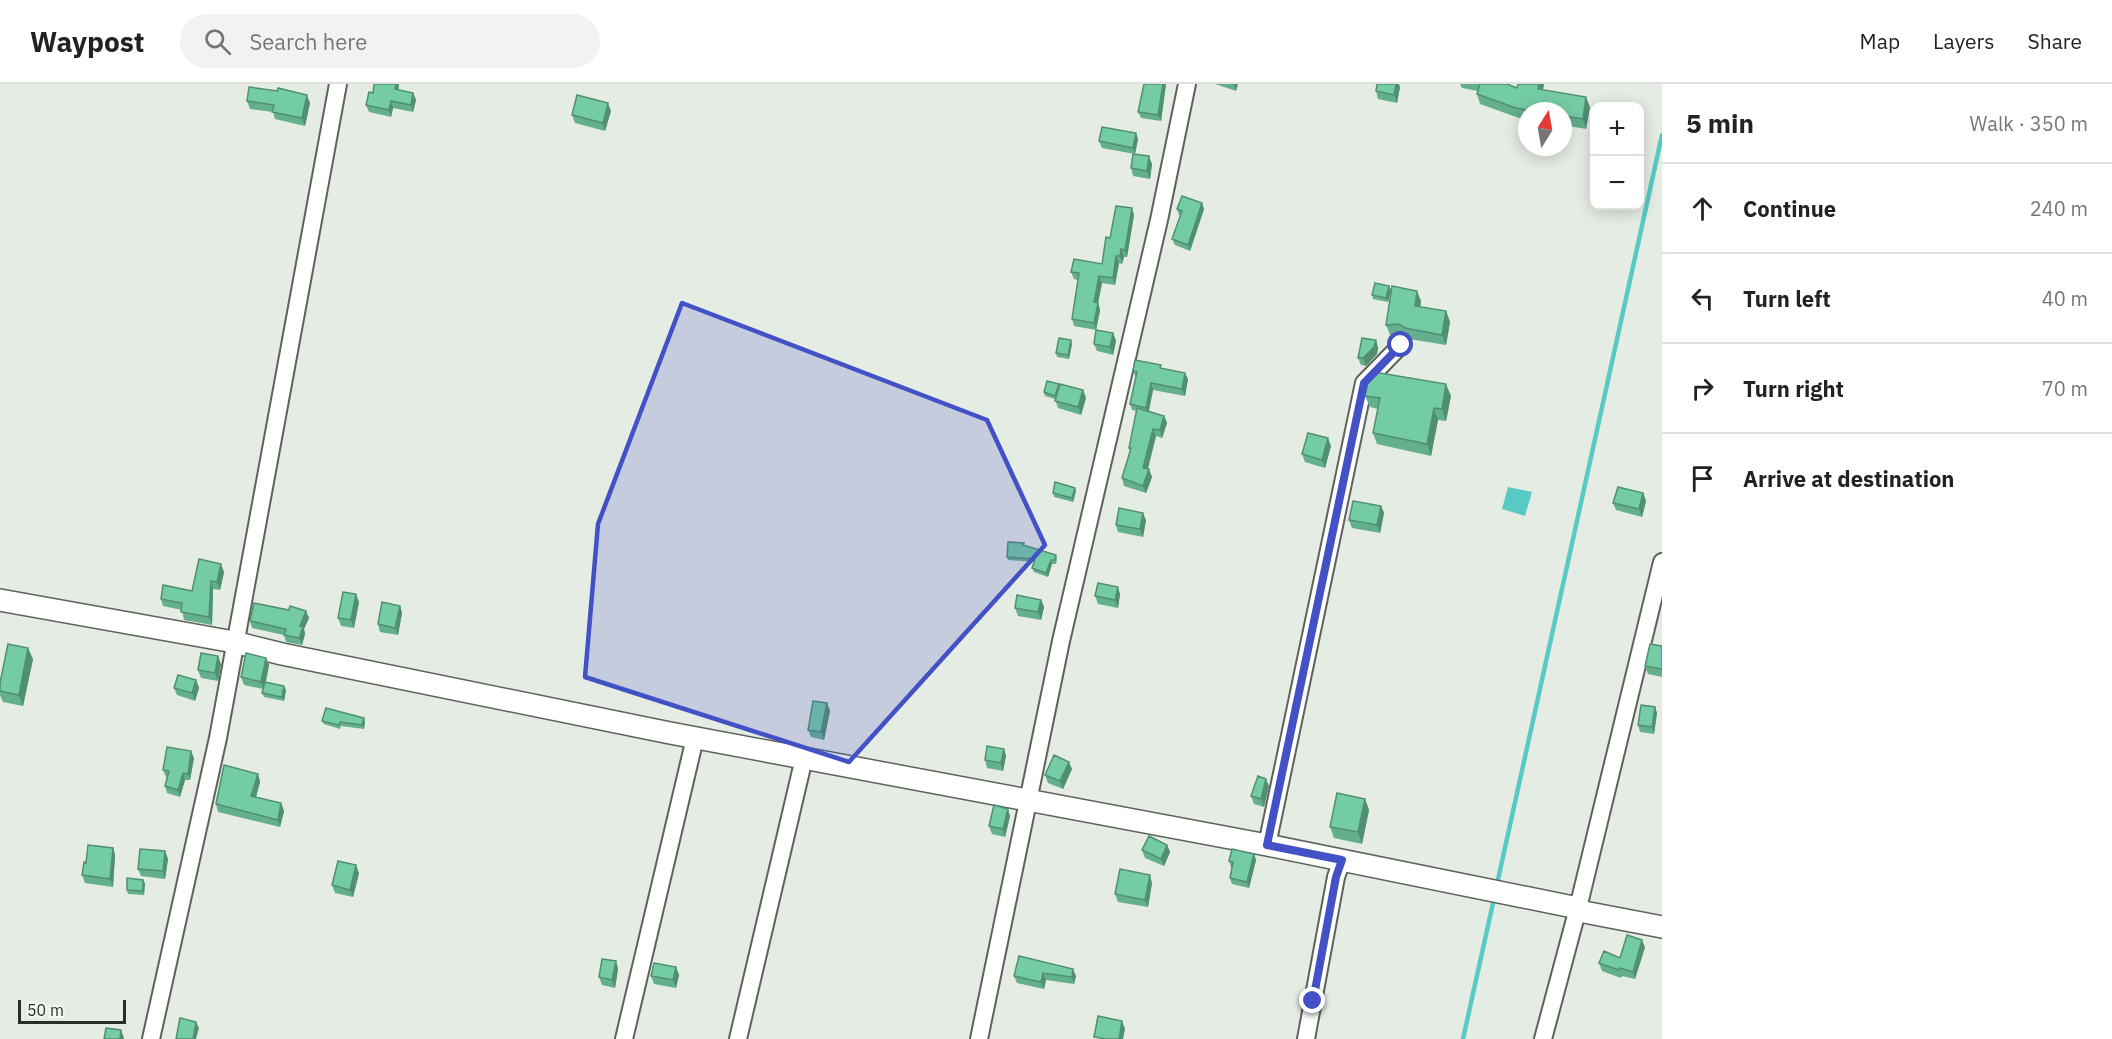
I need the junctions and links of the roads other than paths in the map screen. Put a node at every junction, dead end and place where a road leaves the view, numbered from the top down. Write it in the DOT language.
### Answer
graph roads {
  1 [pos="338,84"];
  2 [pos="1187,84"];
  3 [pos="1401,345"];
  4 [pos="1662,562"];
  5 [pos="0,600"];
  6 [pos="234,642"];
  7 [pos="695,738"];
  8 [pos="804,758"];
  9 [pos="1027,800"];
  10 [pos="1267,845"];
  11 [pos="1342,860"];
  12 [pos="1578,908"];
  13 [pos="1662,927"];
  14 [pos="151,1039"];
  15 [pos="624,1039"];
  16 [pos="738,1039"];
  17 [pos="979,1039"];
  18 [pos="1306,1039"];
  19 [pos="1543,1039"];
  1 -- 6 [label="street"];
  2 -- 9 [label="street"];
  3 -- 10 [label="street"];
  4 -- 12 [label="street"];
  5 -- 6 [label="street"];
  6 -- 7 [label="street"];
  6 -- 14 [label="street"];
  7 -- 8 [label="street"];
  7 -- 15 [label="street"];
  8 -- 9 [label="street"];
  8 -- 16 [label="street"];
  9 -- 10 [label="street"];
  9 -- 17 [label="street"];
  10 -- 11 [label="street"];
  11 -- 12 [label="street"];
  11 -- 18 [label="street"];
  12 -- 13 [label="street"];
  12 -- 19 [label="street"];
}
